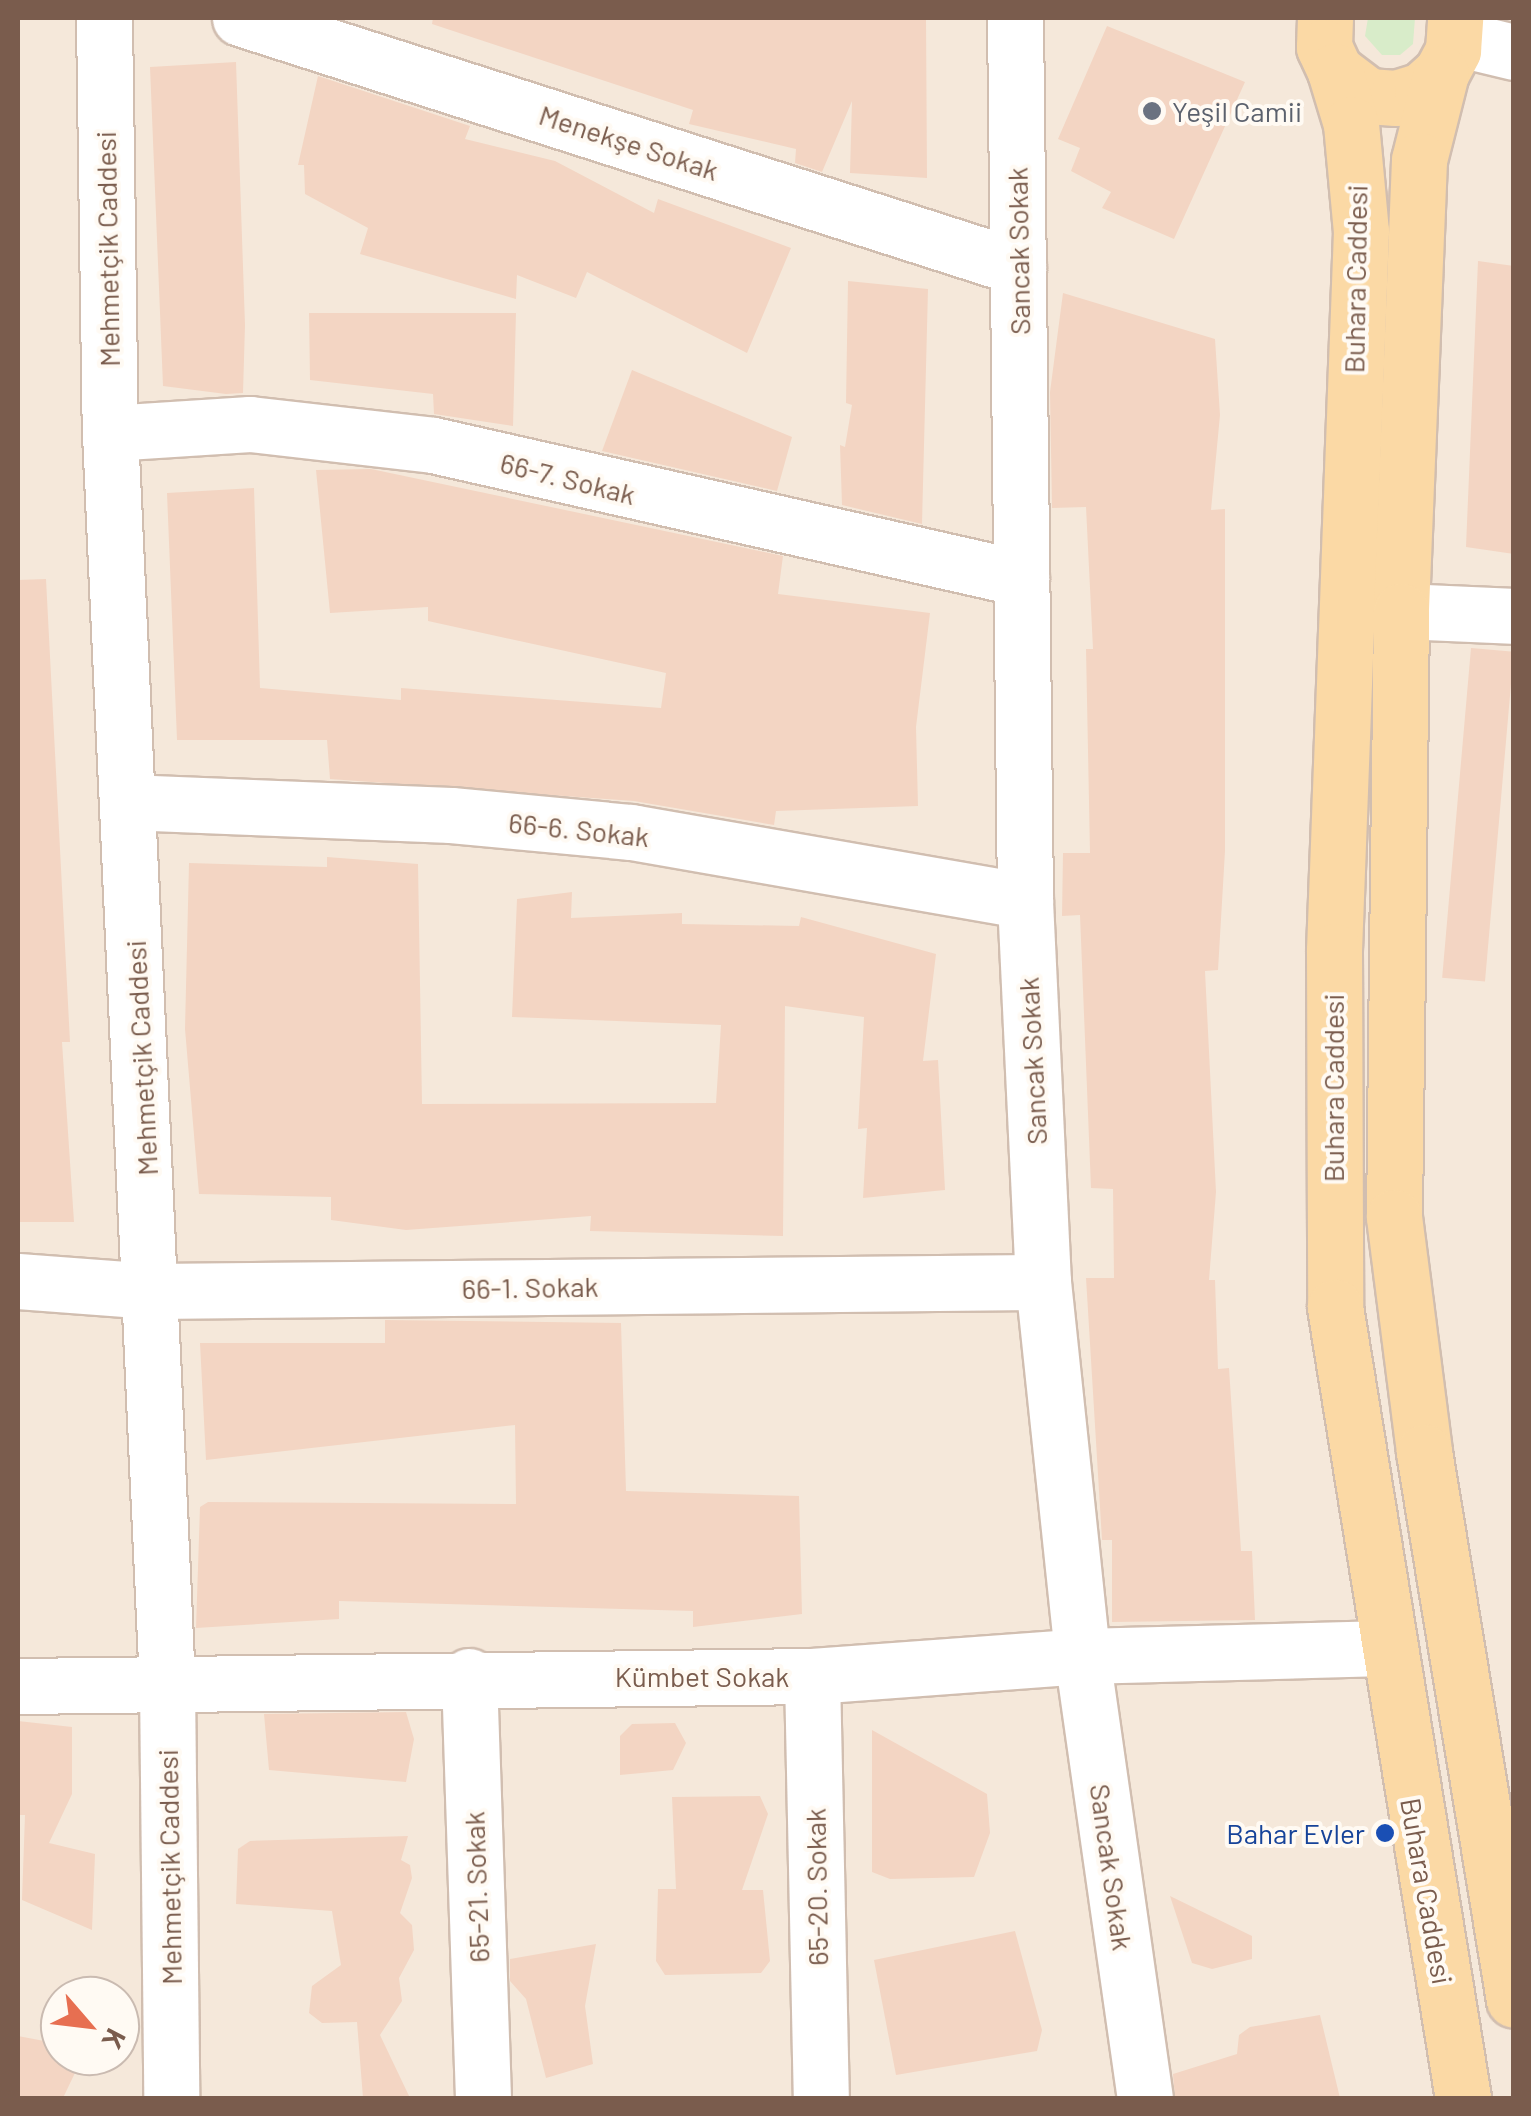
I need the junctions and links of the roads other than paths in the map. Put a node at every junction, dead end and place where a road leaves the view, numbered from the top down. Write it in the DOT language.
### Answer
graph roads {
  1 [pos="104,18"];
  2 [pos="240,18"];
  3 [pos="1015,18"];
  4 [pos="1320,38"];
  5 [pos="1451,43"];
  6 [pos="1514,52"];
  7 [pos="1018,267"];
  8 [pos="110,433"];
  9 [pos="1022,578"];
  10 [pos="1401,611"];
  11 [pos="1514,616"];
  12 [pos="128,802"];
  13 [pos="1024,901"];
  14 [pos="18,1281"];
  15 [pos="1043,1282"];
  16 [pos="152,1291"];
  17 [pos="1385,1648"];
  18 [pos="1082,1656"];
  19 [pos="469,1676"];
  20 [pos="812,1676"];
  21 [pos="167,1683"];
  22 [pos="18,1686"];
  23 [pos="1514,2000"];
  24 [pos="171,2098"];
  25 [pos="483,2098"];
  26 [pos="821,2098"];
  27 [pos="1145,2098"];
  28 [pos="1463,2098"];
  1 -- 8 [label="street, Mehmetçik Caddesi"];
  2 -- 7 [label="street, Menekşe Sokak"];
  3 -- 7 [label="street, Sancak Sokak"];
  4 -- 5 [label="main road"];
  4 -- 17 [label="main road, Buhara Caddesi"];
  5 -- 6 [label="street"];
  5 -- 10 [label="main road"];
  7 -- 9 [label="street, Sancak Sokak"];
  8 -- 9 [label="street, 66-7. Sokak"];
  8 -- 12 [label="street, Mehmetçik Caddesi"];
  9 -- 13 [label="street, Sancak Sokak"];
  10 -- 11 [label="street"];
  10 -- 23 [label="main road"];
  12 -- 13 [label="street, 66-6. Sokak"];
  12 -- 16 [label="street, Mehmetçik Caddesi"];
  13 -- 15 [label="street, Sancak Sokak"];
  14 -- 16 [label="street, 66-1. Sokak"];
  15 -- 16 [label="street, 66-1. Sokak"];
  15 -- 18 [label="street, Sancak Sokak"];
  16 -- 21 [label="street, Mehmetçik Caddesi"];
  17 -- 18 [label="street, Kümbet Sokak"];
  17 -- 28 [label="main road, Buhara Caddesi"];
  18 -- 20 [label="street, Kümbet Sokak"];
  18 -- 27 [label="street, Sancak Sokak"];
  19 -- 20 [label="street, Kümbet Sokak"];
  19 -- 21 [label="street, Kümbet Sokak"];
  19 -- 25 [label="street, 65-21. Sokak"];
  20 -- 26 [label="street, 65-20. Sokak"];
  21 -- 22 [label="street, Kümbet Sokak"];
  21 -- 24 [label="street, Mehmetçik Caddesi"];
}
